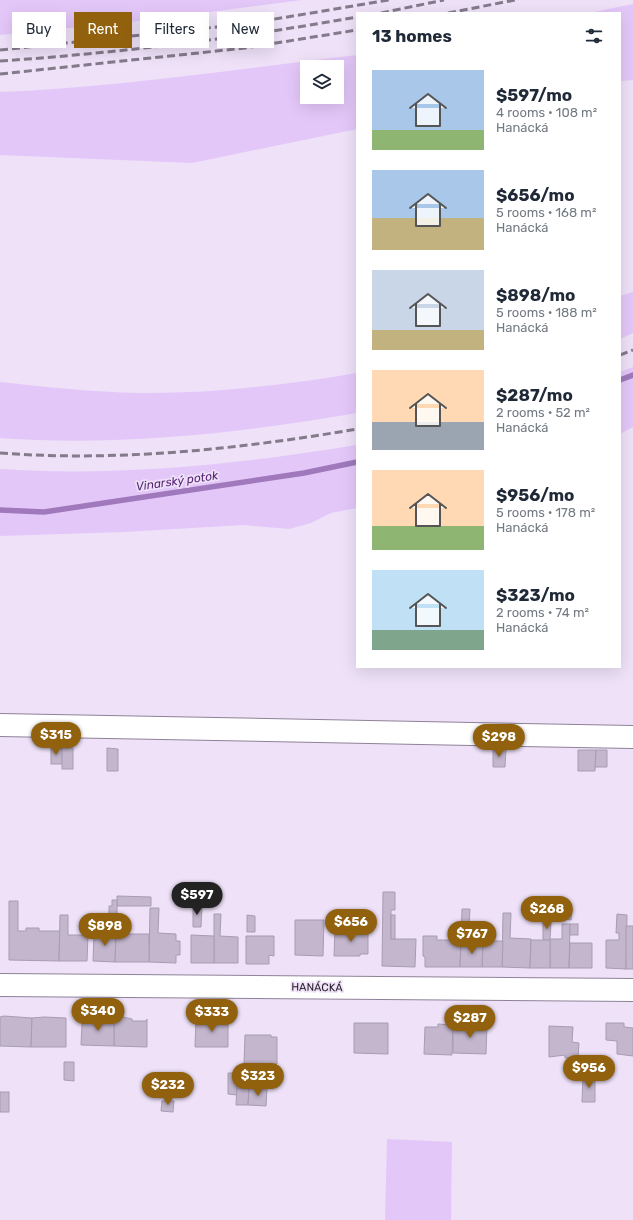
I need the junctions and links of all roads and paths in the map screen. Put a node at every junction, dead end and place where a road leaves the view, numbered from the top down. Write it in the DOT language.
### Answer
graph roads {
  1 [pos="0,725"];
  2 [pos="633,737"];
  3 [pos="0,985"];
  4 [pos="633,990"];
  1 -- 2 [label="street"];
  3 -- 4 [label="street, HANÁCKÁ"];
}
